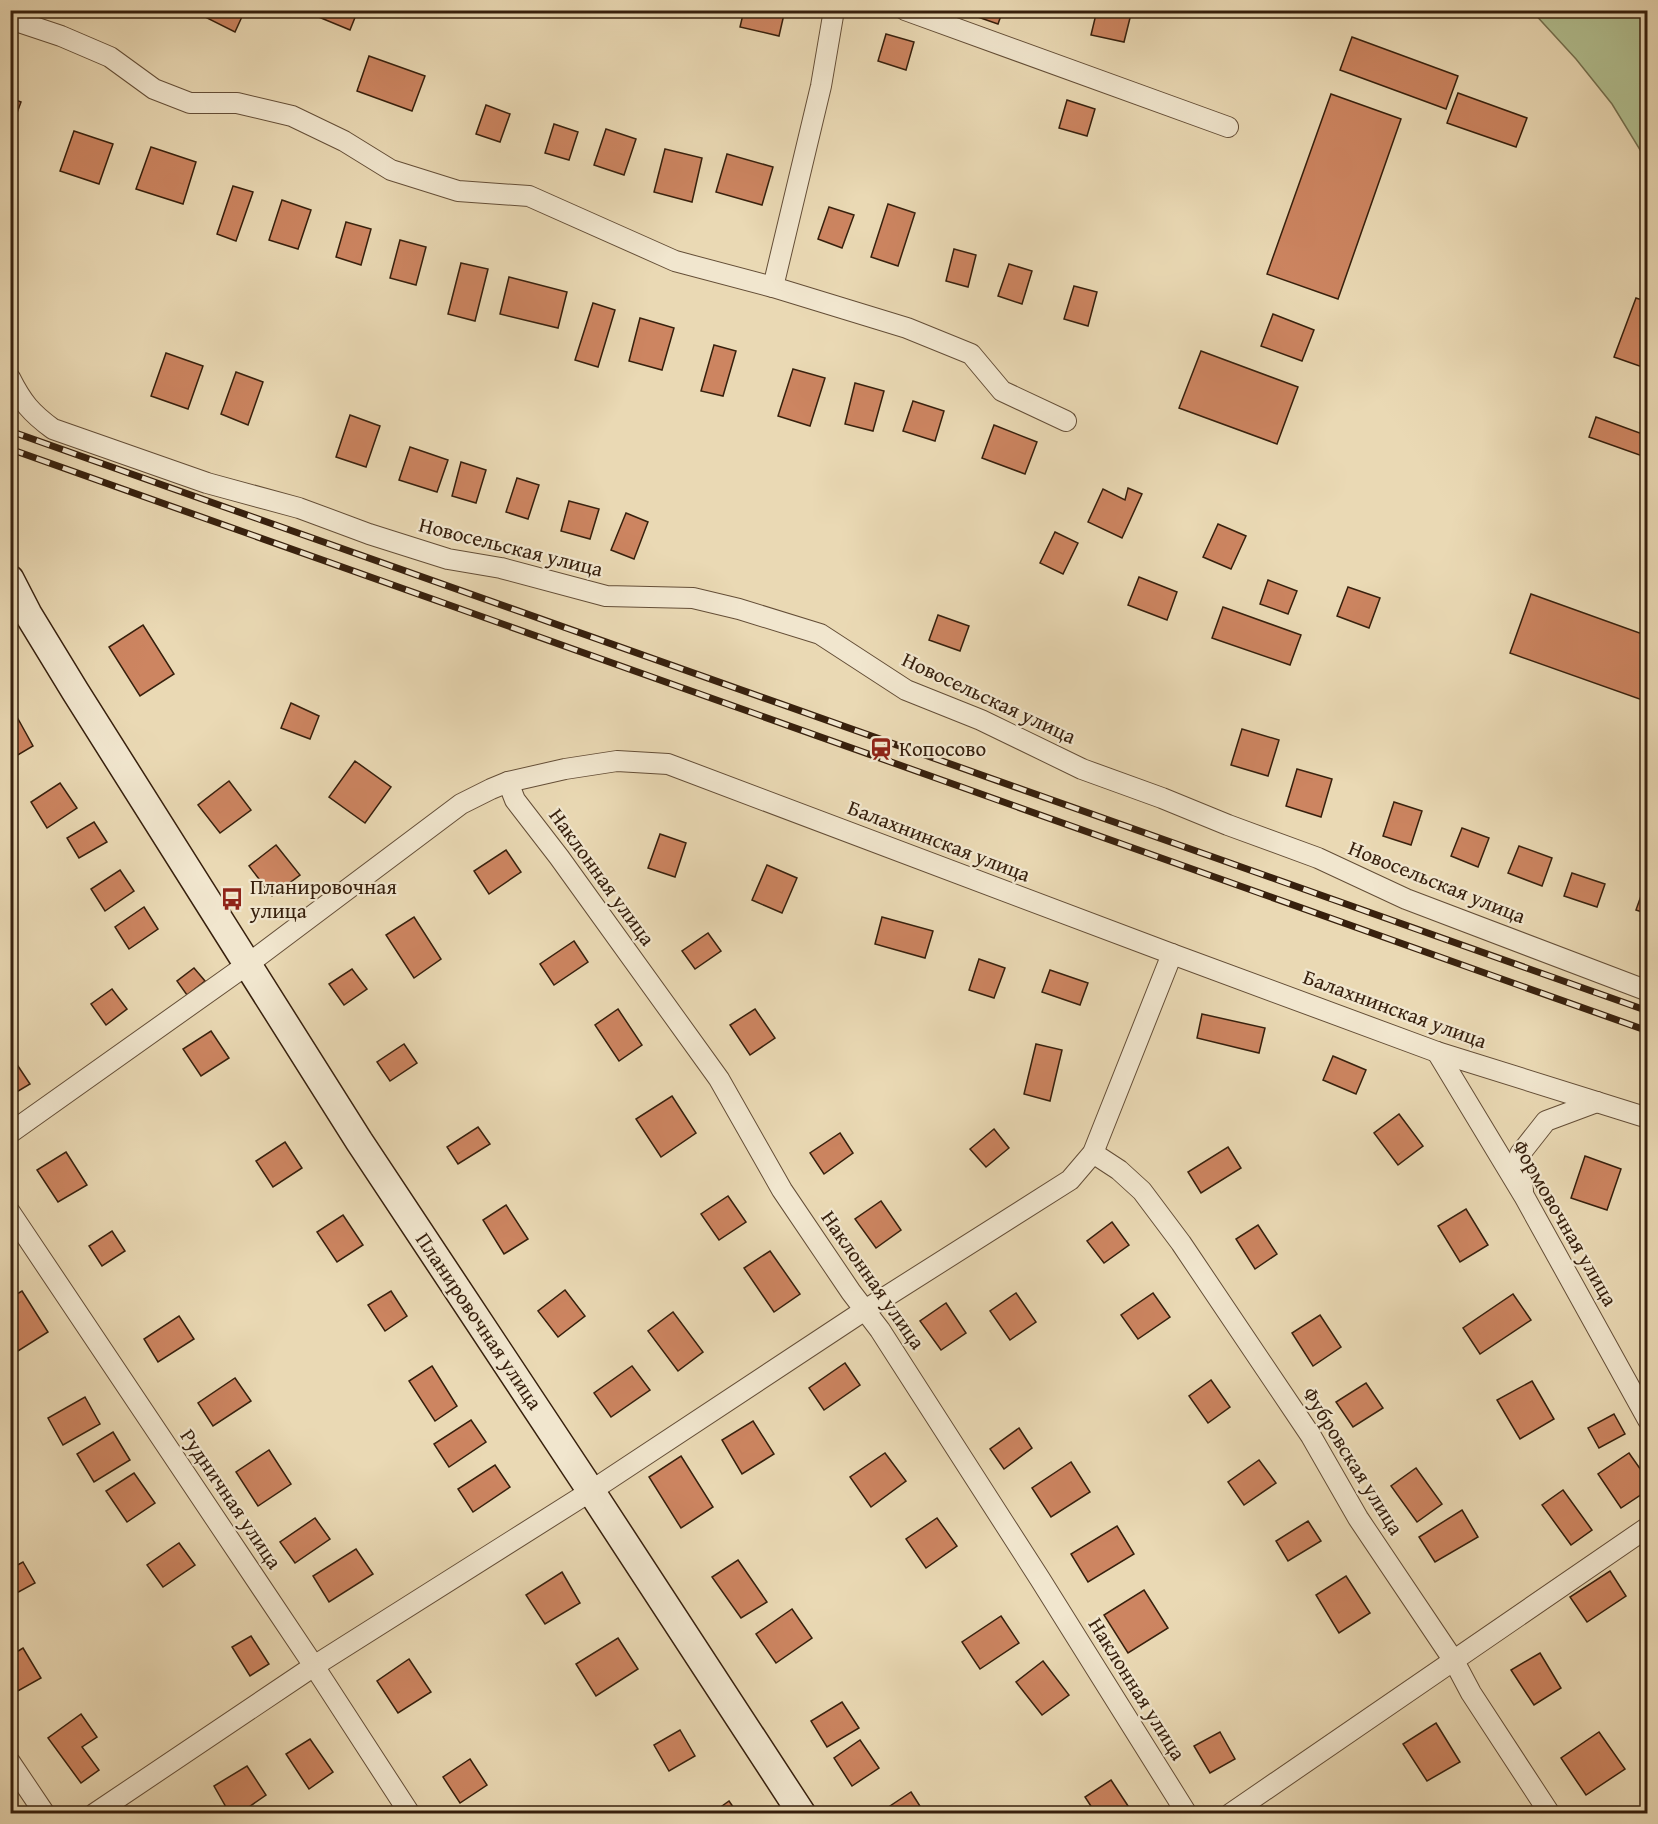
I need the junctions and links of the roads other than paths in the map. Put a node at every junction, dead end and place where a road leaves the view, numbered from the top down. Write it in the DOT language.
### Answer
graph roads {
  1 [pos="834,10"];
  2 [pos="905,10"];
  3 [pos="10,19"];
  4 [pos="1228,128"];
  5 [pos="773,287"];
  6 [pos="10,378"];
  7 [pos="1066,421"];
  8 [pos="10,579"];
  9 [pos="508,782"];
  10 [pos="1172,954"];
  11 [pos="248,964"];
  12 [pos="1647,991"];
  13 [pos="1437,1052"];
  14 [pos="1597,1102"];
  15 [pos="1647,1118"];
  16 [pos="10,1133"];
  17 [pos="1093,1153"];
  18 [pos="1524,1196"];
  19 [pos="10,1212"];
  20 [pos="865,1310"];
  21 [pos="1646,1416"];
  22 [pos="591,1491"];
  23 [pos="1647,1527"];
  24 [pos="1454,1661"];
  25 [pos="314,1666"];
  26 [pos="10,1762"];
  27 [pos="45,1814"];
  28 [pos="94,1814"];
  29 [pos="410,1814"];
  30 [pos="802,1814"];
  31 [pos="1187,1814"];
  32 [pos="1230,1814"];
  33 [pos="1550,1814"];
  1 -- 5 [label="street"];
  2 -- 4 [label="street"];
  3 -- 5 [label="street"];
  5 -- 7 [label="street"];
  6 -- 12 [label="street, Новосельская улица"];
  8 -- 11 [label="main road, Планировочная улица"];
  9 -- 10 [label="street, Балахнинская улица"];
  9 -- 11 [label="street, Балахнинская улица"];
  9 -- 20 [label="street, Наклонная улица"];
  10 -- 13 [label="street, Балахнинская улица"];
  10 -- 17 [label="street"];
  11 -- 16 [label="street, Балахнинская улица"];
  11 -- 22 [label="main road, Планировочная улица"];
  13 -- 14 [label="street, Балахнинская улица"];
  13 -- 18 [label="street, Формовочная улица"];
  14 -- 15 [label="street, Балахнинская улица"];
  14 -- 18 [label="street"];
  17 -- 20 [label="street"];
  17 -- 24 [label="street, Фубровская улица"];
  18 -- 21 [label="street, Формовочная улица"];
  19 -- 25 [label="street, Рудничная улица"];
  20 -- 22 [label="street"];
  20 -- 31 [label="street, Наклонная улица"];
  22 -- 25 [label="street"];
  22 -- 30 [label="main road, Планировочная улица"];
  23 -- 24 [label="street"];
  24 -- 32 [label="street"];
  24 -- 33 [label="street, Фубровская улица"];
  25 -- 28 [label="street"];
  25 -- 29 [label="street, Рудничная улица"];
  26 -- 27 [label="street"];
}
